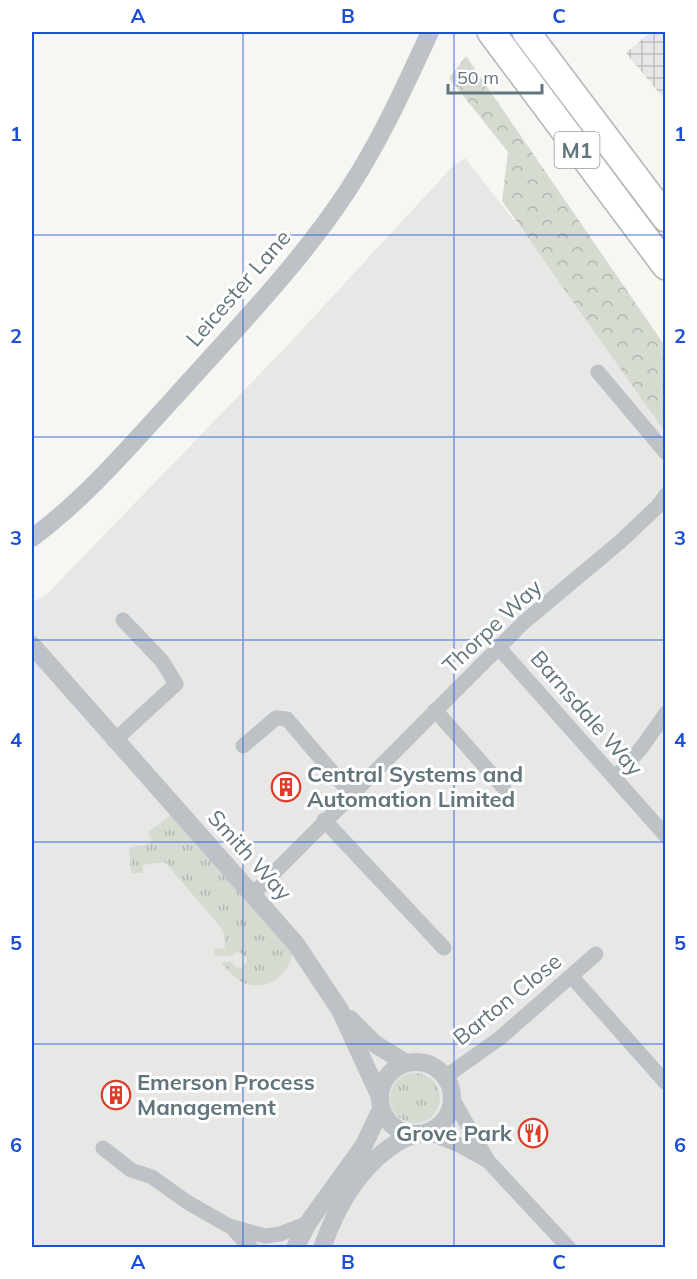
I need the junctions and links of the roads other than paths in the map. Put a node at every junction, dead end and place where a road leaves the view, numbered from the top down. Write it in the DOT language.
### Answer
graph roads {
  1 [pos="430,32"];
  2 [pos="491,32"];
  3 [pos="526,32"];
  4 [pos="666,218"];
  5 [pos="666,266"];
  6 [pos="597,372"];
  7 [pos="666,453"];
  8 [pos="666,495"];
  9 [pos="32,538"];
  10 [pos="123,620"];
  11 [pos="32,645"];
  12 [pos="499,648"];
  13 [pos="435,710"];
  14 [pos="666,713"];
  15 [pos="114,741"];
  16 [pos="243,746"];
  17 [pos="615,778"];
  18 [pos="504,788"];
  19 [pos="351,794"];
  20 [pos="324,820"];
  21 [pos="666,836"];
  22 [pos="253,894"];
  23 [pos="444,948"];
  24 [pos="596,954"];
  25 [pos="572,976"];
  26 [pos="340,1010"];
  27 [pos="406,1063"];
  28 [pos="445,1077"];
  29 [pos="666,1083"];
  30 [pos="452,1098"];
  31 [pos="380,1103"];
  32 [pos="421,1133"];
  33 [pos="103,1148"];
  34 [pos="488,1161"];
  35 [pos="308,1223"];
  36 [pos="229,1226"];
  37 [pos="251,1248"];
  38 [pos="295,1248"];
  39 [pos="322,1248"];
  40 [pos="568,1248"];
  1 -- 9 [label="street, Leicester Lane"];
  2 -- 5 [label="highway, M1"];
  3 -- 4 [label="highway, M1"];
  6 -- 7 [label="street"];
  8 -- 12 [label="street, Thorpe Way"];
  10 -- 15 [label="street"];
  11 -- 15 [label="street, Smith Way"];
  12 -- 13 [label="street, Thorpe Way"];
  12 -- 17 [label="street, Barnsdale Way"];
  13 -- 18 [label="street"];
  13 -- 19 [label="street, Thorpe Way"];
  14 -- 17 [label="street"];
  15 -- 22 [label="street, Smith Way"];
  16 -- 19 [label="street"];
  17 -- 21 [label="street, Barnsdale Way"];
  19 -- 20 [label="street, Thorpe Way"];
  20 -- 22 [label="street, Thorpe Way"];
  20 -- 23 [label="street"];
  22 -- 26 [label="street, Smith Way"];
  24 -- 25 [label="street, Barton Close"];
  25 -- 28 [label="street, Barton Close"];
  25 -- 29 [label="street"];
  26 -- 27 [label="street, Smith Way"];
  26 -- 31 [label="street, Smith Way"];
  27 -- 28 [label="street"];
  27 -- 31 [label="street"];
  28 -- 30 [label="street"];
  30 -- 32 [label="street"];
  30 -- 34 [label="street"];
  31 -- 32 [label="street"];
  31 -- 35 [label="street"];
  32 -- 34 [label="street"];
  32 -- 39 [label="street"];
  33 -- 36 [label="street"];
  34 -- 40 [label="street"];
  35 -- 36 [label="street"];
  35 -- 38 [label="street"];
  36 -- 37 [label="street"];
}
